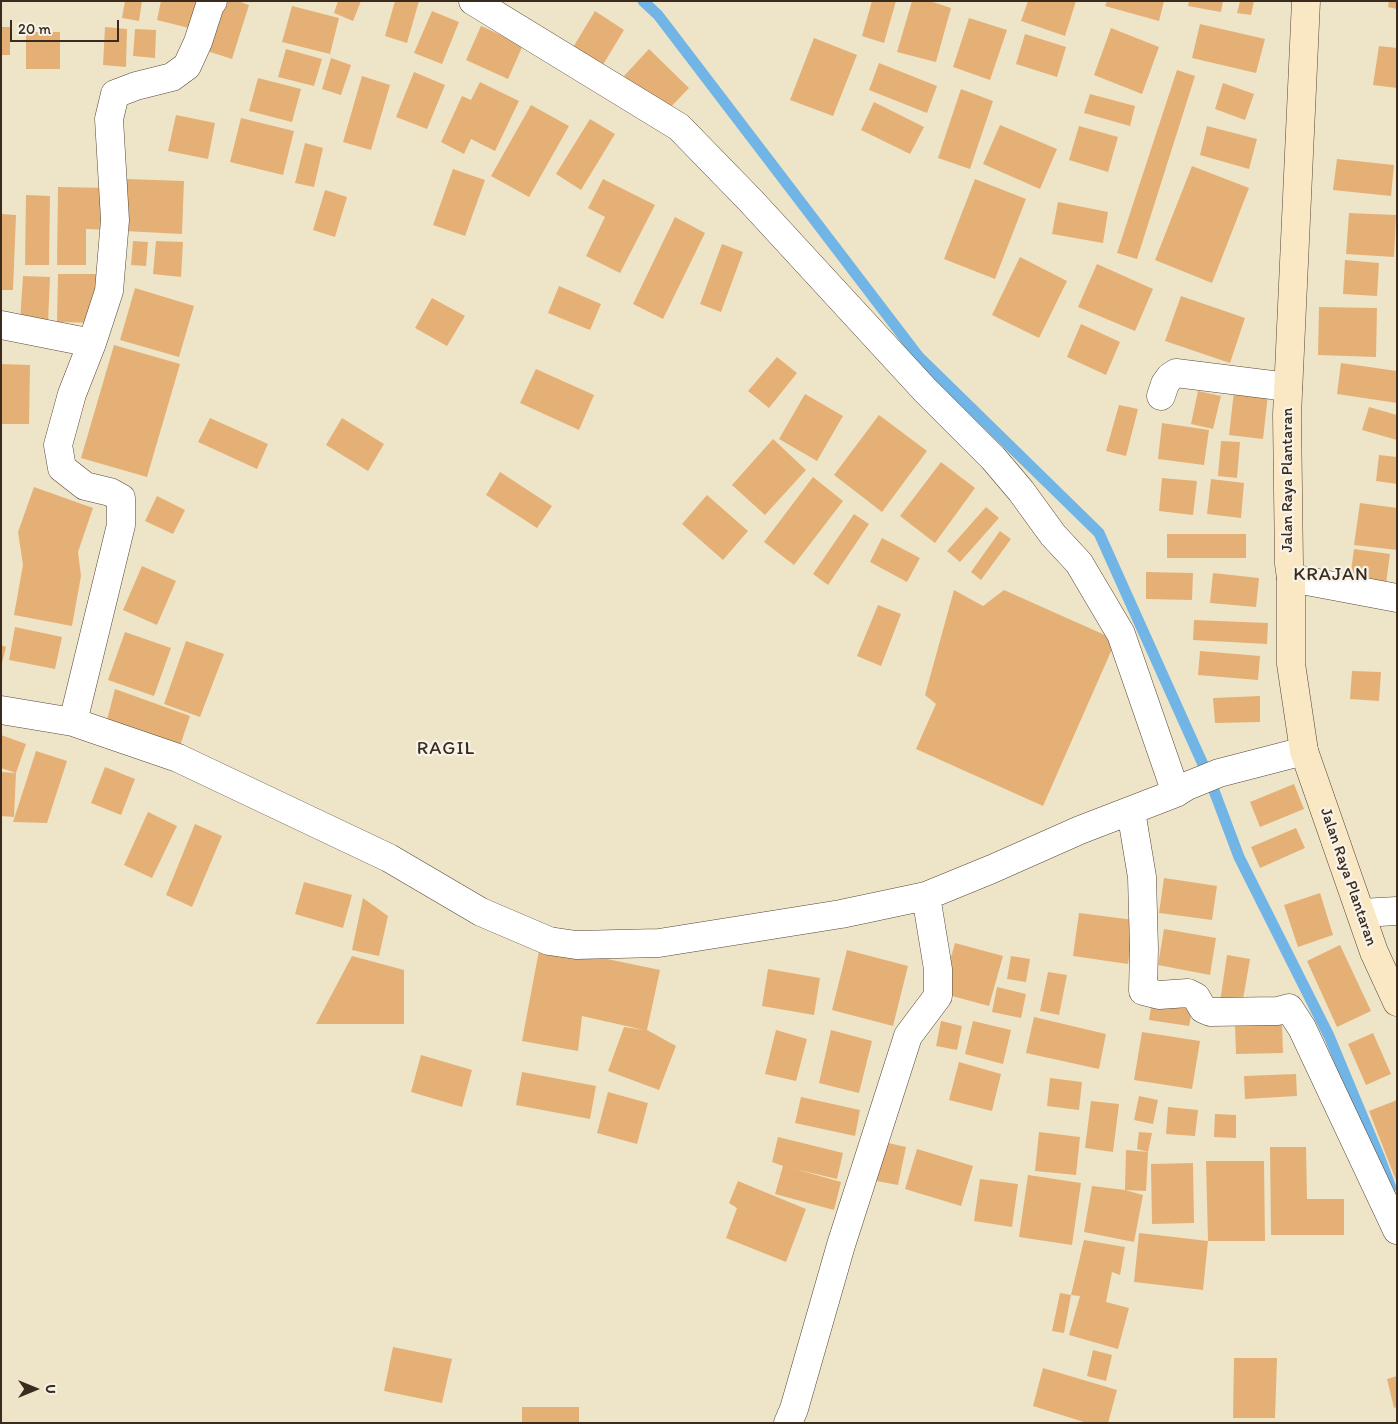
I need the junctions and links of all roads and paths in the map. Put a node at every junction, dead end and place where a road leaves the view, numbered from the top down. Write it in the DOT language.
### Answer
graph roads {
  1 [pos="213,1"];
  2 [pos="473,1"];
  3 [pos="1306,1"];
  4 [pos="1,325"];
  5 [pos="92,343"];
  6 [pos="1288,387"];
  7 [pos="1161,396"];
  8 [pos="1291,578"];
  9 [pos="1397,598"];
  10 [pos="1,710"];
  11 [pos="73,722"];
  12 [pos="1304,751"];
  13 [pos="1182,790"];
  14 [pos="1130,811"];
  15 [pos="926,896"];
  16 [pos="1397,911"];
  17 [pos="1361,913"];
  18 [pos="1397,1002"];
  19 [pos="1397,1230"];
  20 [pos="788,1423"];
  1 -- 5 [label="street"];
  2 -- 13 [label="street"];
  3 -- 6 [label="main road, Jalan Raya Plantaran"];
  4 -- 5 [label="street"];
  5 -- 11 [label="street"];
  6 -- 7 [label="street"];
  6 -- 8 [label="main road, Jalan Raya Plantaran"];
  8 -- 9 [label="street"];
  8 -- 12 [label="main road, Jalan Raya Plantaran"];
  10 -- 11 [label="street"];
  11 -- 15 [label="street"];
  12 -- 13 [label="street"];
  12 -- 17 [label="main road, Jalan Raya Plantaran"];
  13 -- 14 [label="street"];
  14 -- 15 [label="street"];
  14 -- 19 [label="street"];
  15 -- 20 [label="street"];
  16 -- 17 [label="street"];
  17 -- 18 [label="main road, Jalan Raya Plantaran"];
}
